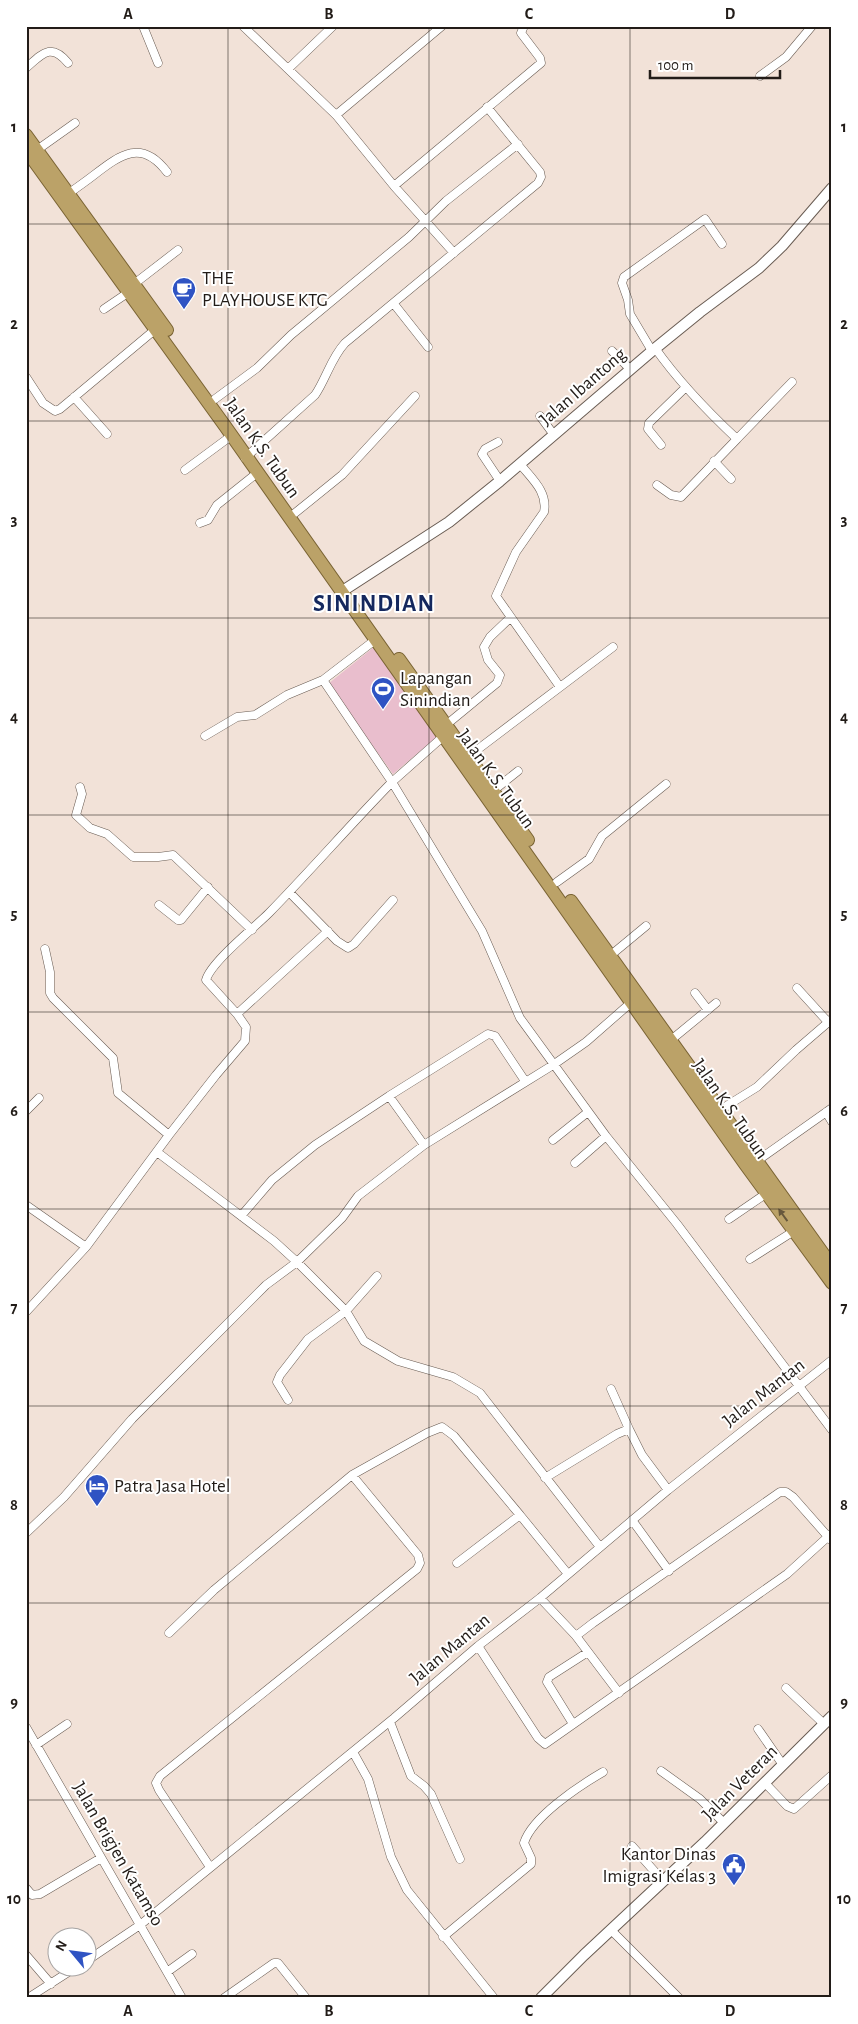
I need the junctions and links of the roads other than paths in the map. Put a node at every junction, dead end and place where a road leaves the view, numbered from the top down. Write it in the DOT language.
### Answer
graph roads {
  1 [pos="143,26"];
  2 [pos="243,26"];
  3 [pos="333,26"];
  4 [pos="442,26"];
  5 [pos="812,26"];
  6 [pos="521,27"];
  7 [pos="158,62"];
  8 [pos="68,63"];
  9 [pos="26,68"];
  10 [pos="288,70"];
  11 [pos="760,76"];
  12 [pos="487,107"];
  13 [pos="336,115"];
  14 [pos="75,123"];
  15 [pos="26,135"];
  16 [pos="518,144"];
  17 [pos="31,157"];
  18 [pos="167,172"];
  19 [pos="394,186"];
  20 [pos="831,190"];
  21 [pos="65,196"];
  22 [pos="425,221"];
  23 [pos="722,244"];
  24 [pos="178,250"];
  25 [pos="454,253"];
  26 [pos="131,288"];
  27 [pos="394,304"];
  28 [pos="104,309"];
  29 [pos="159,327"];
  30 [pos="428,346"];
  31 [pos="654,349"];
  32 [pos="612,351"];
  33 [pos="630,370"];
  34 [pos="26,377"];
  35 [pos="792,382"];
  36 [pos="685,388"];
  37 [pos="415,396"];
  38 [pos="74,397"];
  39 [pos="215,399"];
  40 [pos="540,416"];
  41 [pos="107,434"];
  42 [pos="554,435"];
  43 [pos="231,436"];
  44 [pos="737,439"];
  45 [pos="498,442"];
  46 [pos="661,445"];
  47 [pos="248,455"];
  48 [pos="714,462"];
  49 [pos="520,464"];
  50 [pos="185,470"];
  51 [pos="259,471"];
  52 [pos="731,479"];
  53 [pos="500,481"];
  54 [pos="270,485"];
  55 [pos="657,485"];
  56 [pos="295,513"];
  57 [pos="200,523"];
  58 [pos="345,590"];
  59 [pos="510,618"];
  60 [pos="375,640"];
  61 [pos="613,647"];
  62 [pos="323,680"];
  63 [pos="560,687"];
  64 [pos="446,731"];
  65 [pos="206,736"];
  66 [pos="469,756"];
  67 [pos="518,770"];
  68 [pos="392,782"];
  69 [pos="666,784"];
  70 [pos="80,787"];
  71 [pos="493,791"];
  72 [pos="558,882"];
  73 [pos="208,887"];
  74 [pos="289,892"];
  75 [pos="392,900"];
  76 [pos="159,905"];
  77 [pos="646,926"];
  78 [pos="252,930"];
  79 [pos="328,931"];
  80 [pos="45,949"];
  81 [pos="611,956"];
  82 [pos="797,988"];
  83 [pos="695,993"];
  84 [pos="636,999"];
  85 [pos="716,1003"];
  86 [pos="708,1010"];
  87 [pos="237,1014"];
  88 [pos="830,1021"];
  89 [pos="671,1040"];
  90 [pos="552,1065"];
  91 [pos="525,1082"];
  92 [pos="388,1096"];
  93 [pos="39,1098"];
  94 [pos="720,1110"];
  95 [pos="829,1110"];
  96 [pos="26,1111"];
  97 [pos="588,1112"];
  98 [pos="832,1122"];
  99 [pos="169,1134"];
  100 [pos="606,1136"];
  101 [pos="553,1140"];
  102 [pos="424,1144"];
  103 [pos="157,1152"];
  104 [pos="757,1161"];
  105 [pos="576,1163"];
  106 [pos="767,1193"];
  107 [pos="26,1205"];
  108 [pos="241,1216"];
  109 [pos="729,1220"];
  110 [pos="794,1231"];
  111 [pos="86,1247"];
  112 [pos="750,1259"];
  113 [pos="297,1262"];
  114 [pos="832,1266"];
  115 [pos="377,1276"];
  116 [pos="832,1283"];
  117 [pos="346,1311"];
  118 [pos="26,1312"];
  119 [pos="832,1360"];
  120 [pos="798,1387"];
  121 [pos="611,1389"];
  122 [pos="288,1400"];
  123 [pos="630,1429"];
  124 [pos="832,1430"];
  125 [pos="352,1476"];
  126 [pos="545,1478"];
  127 [pos="668,1490"];
  128 [pos="520,1515"];
  129 [pos="632,1520"];
  130 [pos="26,1533"];
  131 [pos="831,1537"];
  132 [pos="600,1547"];
  133 [pos="457,1563"];
  134 [pos="669,1571"];
  135 [pos="568,1574"];
  136 [pos="540,1598"];
  137 [pos="168,1633"];
  138 [pos="576,1636"];
  139 [pos="478,1646"];
  140 [pos="588,1652"];
  141 [pos="786,1688"];
  142 [pos="619,1693"];
  143 [pos="828,1720"];
  144 [pos="390,1722"];
  145 [pos="67,1724"];
  146 [pos="573,1724"];
  147 [pos="27,1729"];
  148 [pos="758,1729"];
  149 [pos="36,1746"];
  150 [pos="354,1752"];
  151 [pos="783,1765"];
  152 [pos="661,1771"];
  153 [pos="603,1772"];
  154 [pos="832,1775"];
  155 [pos="765,1783"];
  156 [pos="724,1823"];
  157 [pos="632,1846"];
  158 [pos="101,1858"];
  159 [pos="460,1859"];
  160 [pos="210,1867"];
  161 [pos="663,1880"];
  162 [pos="26,1888"];
  163 [pos="140,1925"];
  164 [pos="611,1930"];
  165 [pos="443,1937"];
  166 [pos="98,1953"];
  167 [pos="192,1954"];
  168 [pos="26,1955"];
  169 [pos="167,1972"];
  170 [pos="63,1976"];
  171 [pos="51,1984"];
  172 [pos="28,1998"];
  173 [pos="182,1998"];
  174 [pos="224,1998"];
  175 [pos="306,1998"];
  176 [pos="494,1998"];
  177 [pos="541,1998"];
  178 [pos="679,1998"];
  1 -- 7 [label="street"];
  2 -- 10 [label="street"];
  3 -- 10 [label="street"];
  4 -- 13 [label="street"];
  5 -- 11 [label="street"];
  6 -- 12 [label="street"];
  8 -- 9 [label="street"];
  10 -- 13 [label="street"];
  12 -- 16 [label="street"];
  12 -- 19 [label="street"];
  13 -- 19 [label="street"];
  14 -- 17 [label="street"];
  15 -- 17 [label="highway, Jalan K.S. Tubun"];
  16 -- 22 [label="street"];
  16 -- 25 [label="street"];
  17 -- 21 [label="highway, Jalan K.S. Tubun"];
  18 -- 21 [label="street"];
  19 -- 22 [label="street"];
  20 -- 31 [label="street, Jalan Ibantong"];
  21 -- 26 [label="highway, Jalan K.S. Tubun"];
  22 -- 25 [label="street"];
  22 -- 39 [label="street"];
  23 -- 31 [label="street"];
  24 -- 26 [label="street"];
  25 -- 27 [label="street"];
  26 -- 28 [label="street"];
  26 -- 29 [label="highway, Jalan K.S. Tubun"];
  27 -- 30 [label="street"];
  27 -- 47 [label="street"];
  29 -- 38 [label="street"];
  29 -- 39 [label="highway, Jalan K.S. Tubun"];
  29 -- 43 [label="highway, Jalan K.S. Tubun"];
  31 -- 33 [label="street, Jalan Ibantong"];
  31 -- 36 [label="street"];
  32 -- 33 [label="street"];
  33 -- 42 [label="street, Jalan Ibantong"];
  34 -- 38 [label="street"];
  35 -- 44 [label="street"];
  36 -- 44 [label="street"];
  36 -- 46 [label="street"];
  37 -- 56 [label="street"];
  38 -- 41 [label="street"];
  39 -- 47 [label="highway, Jalan K.S. Tubun"];
  40 -- 42 [label="street"];
  42 -- 49 [label="street, Jalan Ibantong"];
  43 -- 47 [label="highway, Jalan K.S. Tubun"];
  43 -- 50 [label="street"];
  44 -- 48 [label="street"];
  45 -- 53 [label="street"];
  47 -- 51 [label="highway, Jalan K.S. Tubun"];
  48 -- 52 [label="street"];
  48 -- 55 [label="street"];
  49 -- 53 [label="street, Jalan Ibantong"];
  49 -- 59 [label="street"];
  51 -- 54 [label="highway, Jalan K.S. Tubun"];
  51 -- 57 [label="street"];
  53 -- 58 [label="street, Jalan Ibantong"];
  54 -- 56 [label="highway, Jalan K.S. Tubun"];
  54 -- 58 [label="highway, Jalan K.S. Tubun"];
  56 -- 58 [label="highway, Jalan K.S. Tubun"];
  58 -- 60 [label="highway, Jalan K.S. Tubun"];
  58 -- 64 [label="highway, Jalan K.S. Tubun"];
  59 -- 63 [label="street"];
  59 -- 64 [label="street"];
  60 -- 62 [label="street"];
  60 -- 64 [label="highway, Jalan K.S. Tubun"];
  61 -- 63 [label="street"];
  62 -- 65 [label="street"];
  62 -- 68 [label="street"];
  63 -- 66 [label="street"];
  64 -- 66 [label="highway, Jalan K.S. Tubun"];
  64 -- 68 [label="street"];
  64 -- 84 [label="highway, Jalan K.S. Tubun"];
  66 -- 71 [label="highway, Jalan K.S. Tubun"];
  67 -- 71 [label="street"];
  68 -- 74 [label="street"];
  68 -- 90 [label="street"];
  69 -- 72 [label="street"];
  70 -- 73 [label="street"];
  71 -- 72 [label="highway, Jalan K.S. Tubun"];
  72 -- 81 [label="highway, Jalan K.S. Tubun"];
  73 -- 76 [label="street"];
  73 -- 78 [label="street"];
  74 -- 78 [label="street"];
  74 -- 79 [label="street"];
  75 -- 79 [label="street"];
  77 -- 81 [label="street"];
  78 -- 87 [label="street"];
  79 -- 87 [label="street"];
  80 -- 99 [label="street"];
  81 -- 84 [label="highway, Jalan K.S. Tubun"];
  82 -- 88 [label="street"];
  83 -- 86 [label="street"];
  84 -- 89 [label="highway, Jalan K.S. Tubun"];
  84 -- 90 [label="street"];
  84 -- 106 [label="highway, Jalan K.S. Tubun"];
  85 -- 86 [label="street"];
  86 -- 89 [label="street"];
  87 -- 99 [label="street"];
  88 -- 94 [label="street"];
  89 -- 94 [label="highway, Jalan K.S. Tubun"];
  90 -- 91 [label="street"];
  90 -- 97 [label="street"];
  91 -- 92 [label="street"];
  91 -- 102 [label="street"];
  92 -- 102 [label="street"];
  92 -- 108 [label="street"];
  93 -- 96 [label="street"];
  94 -- 104 [label="highway, Jalan K.S. Tubun"];
  95 -- 98 [label="street"];
  95 -- 104 [label="street"];
  97 -- 100 [label="street"];
  97 -- 101 [label="street"];
  99 -- 103 [label="street"];
  100 -- 105 [label="street"];
  100 -- 120 [label="street"];
  102 -- 113 [label="street"];
  103 -- 108 [label="street"];
  103 -- 111 [label="street"];
  104 -- 114 [label="highway, Jalan K.S. Tubun"];
  106 -- 109 [label="street"];
  110 -- 106 [label="highway, Jalan K.S. Tubun, one-way"];
  107 -- 111 [label="street"];
  108 -- 113 [label="street"];
  110 -- 112 [label="street"];
  110 -- 116 [label="highway, Jalan K.S. Tubun"];
  111 -- 118 [label="street"];
  113 -- 117 [label="street"];
  113 -- 130 [label="street"];
  115 -- 117 [label="street"];
  117 -- 122 [label="street"];
  117 -- 126 [label="street"];
  119 -- 120 [label="street, Jalan Mantan"];
  120 -- 124 [label="street"];
  120 -- 127 [label="street, Jalan Mantan"];
  121 -- 123 [label="street"];
  123 -- 126 [label="street"];
  123 -- 127 [label="street"];
  125 -- 128 [label="street"];
  125 -- 137 [label="street"];
  125 -- 160 [label="street"];
  126 -- 132 [label="street"];
  127 -- 129 [label="street, Jalan Mantan"];
  128 -- 133 [label="street"];
  128 -- 135 [label="street"];
  129 -- 132 [label="street, Jalan Mantan"];
  129 -- 134 [label="street"];
  131 -- 134 [label="street"];
  131 -- 142 [label="street"];
  132 -- 135 [label="street, Jalan Mantan"];
  134 -- 138 [label="street"];
  135 -- 136 [label="street, Jalan Mantan"];
  136 -- 138 [label="street"];
  136 -- 139 [label="street, Jalan Mantan"];
  138 -- 140 [label="street"];
  139 -- 144 [label="street, Jalan Mantan"];
  139 -- 146 [label="street"];
  140 -- 142 [label="street"];
  140 -- 146 [label="street"];
  141 -- 143 [label="street"];
  142 -- 146 [label="street"];
  143 -- 151 [label="street, Jalan Veteran"];
  144 -- 150 [label="street, Jalan Mantan"];
  144 -- 159 [label="street"];
  145 -- 149 [label="street"];
  147 -- 149 [label="street, Jalan Brigjen Katamso"];
  148 -- 151 [label="street"];
  149 -- 158 [label="street, Jalan Brigjen Katamso"];
  150 -- 160 [label="street, Jalan Mantan"];
  150 -- 165 [label="street"];
  151 -- 155 [label="street, Jalan Veteran"];
  152 -- 156 [label="street"];
  153 -- 165 [label="street"];
  154 -- 155 [label="street"];
  155 -- 156 [label="street, Jalan Veteran"];
  156 -- 161 [label="street, Jalan Veteran"];
  157 -- 161 [label="street"];
  158 -- 162 [label="street"];
  158 -- 163 [label="street, Jalan Brigjen Katamso"];
  160 -- 163 [label="street, Jalan Mantan"];
  161 -- 164 [label="street, Jalan Veteran"];
  163 -- 166 [label="street, Jalan Mantan"];
  163 -- 169 [label="street, Jalan Brigjen Katamso"];
  164 -- 177 [label="street, Jalan Veteran"];
  164 -- 178 [label="street"];
  165 -- 176 [label="street"];
  167 -- 169 [label="street"];
  168 -- 171 [label="street"];
  169 -- 173 [label="street, Jalan Brigjen Katamso"];
  170 -- 171 [label="street"];
  171 -- 172 [label="street"];
  174 -- 175 [label="street"];
}
